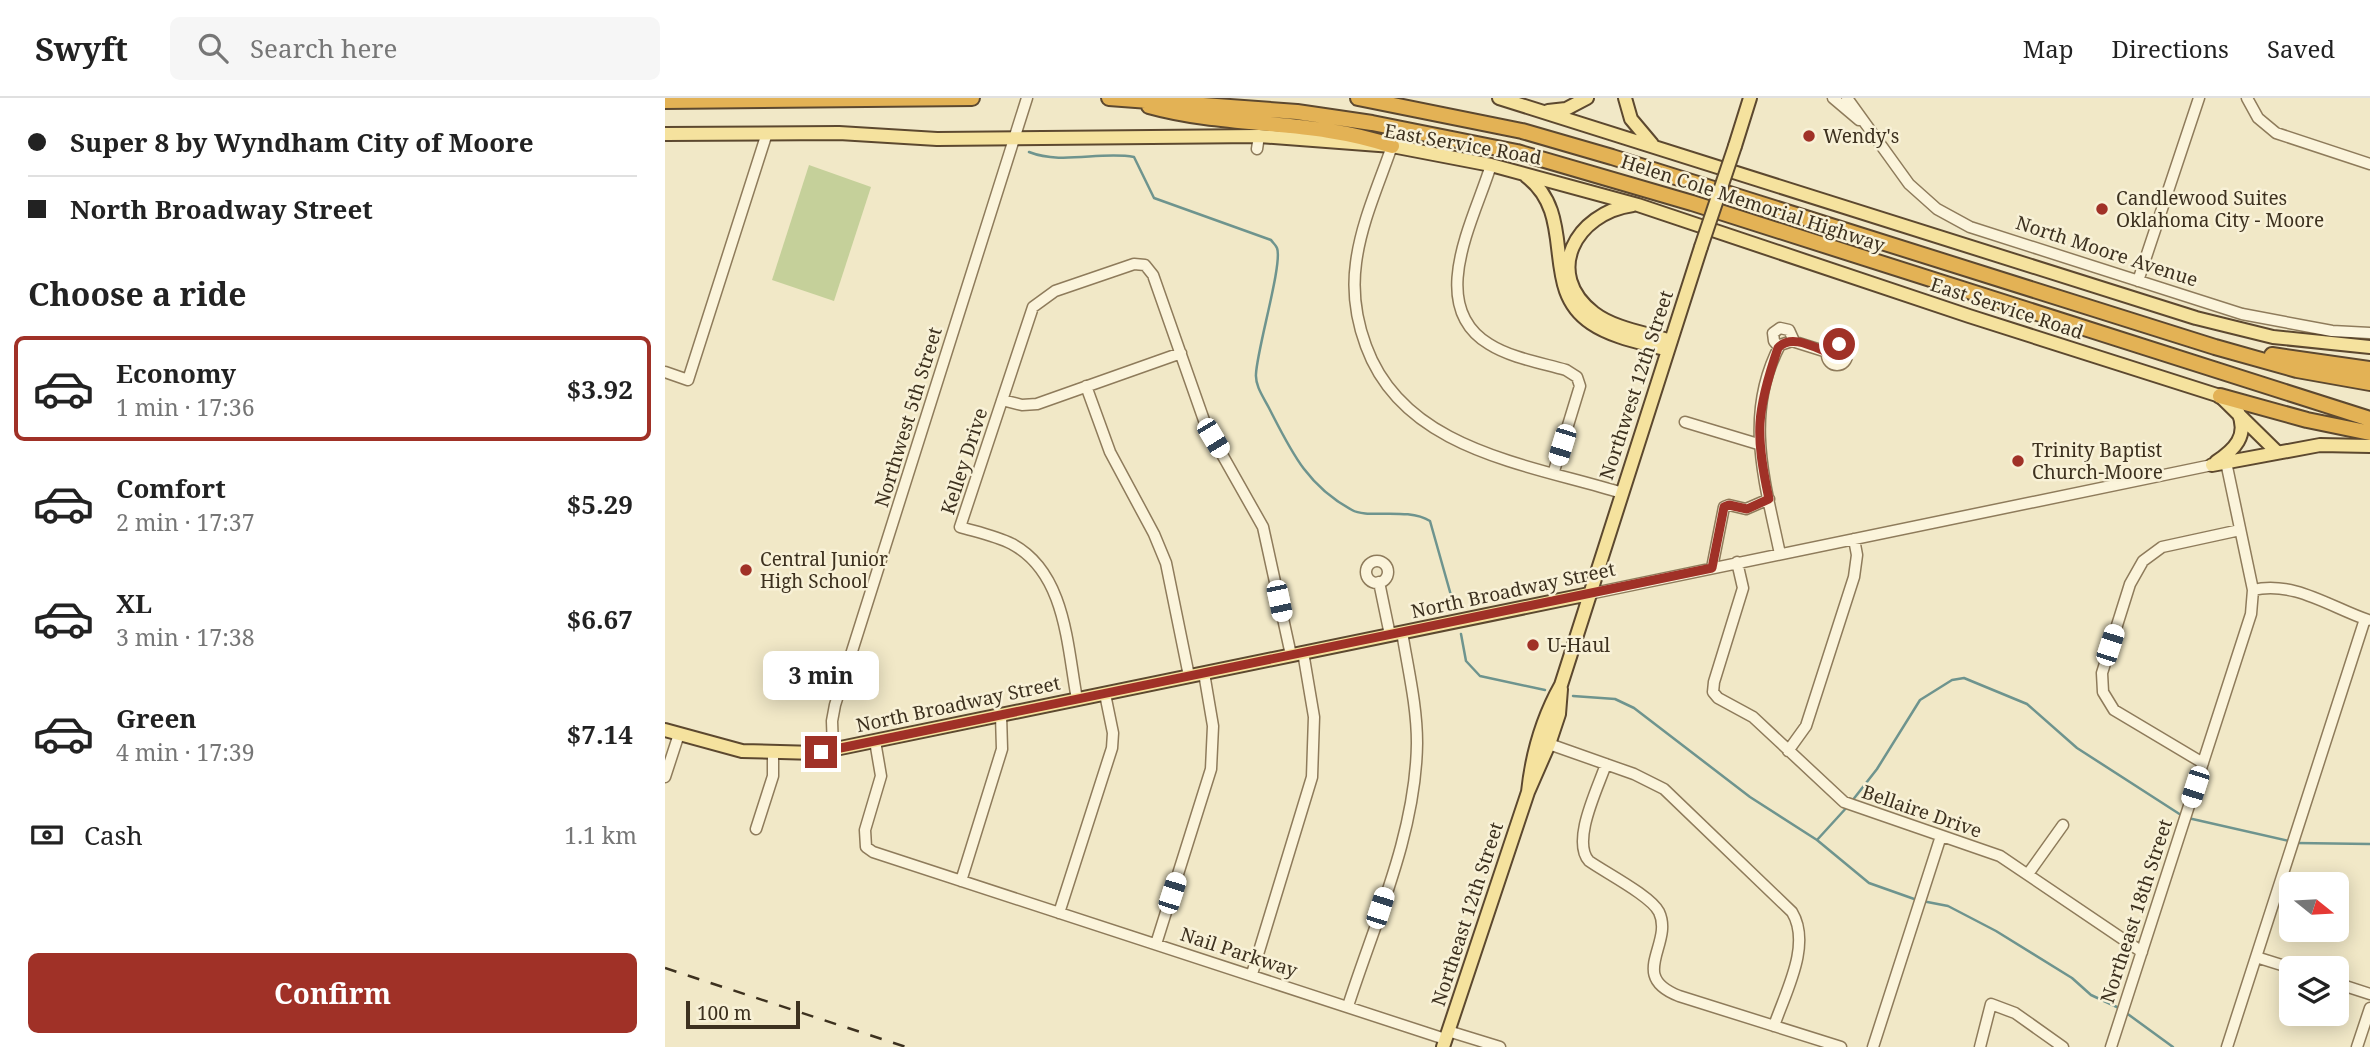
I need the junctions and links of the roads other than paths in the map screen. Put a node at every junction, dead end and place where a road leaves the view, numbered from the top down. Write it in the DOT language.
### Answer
graph roads {
  1 [pos="972,98"];
  2 [pos="1027,98"];
  3 [pos="1109,98"];
  4 [pos="1121,98"];
  5 [pos="1358,98"];
  6 [pos="1499,98"];
  7 [pos="1587,98"];
  8 [pos="1625,98"];
  9 [pos="1750,98"];
  10 [pos="1833,98"];
  11 [pos="1847,98"];
  12 [pos="2199,98"];
  13 [pos="2247,98"];
  14 [pos="665,100"];
  15 [pos="1544,112"];
  16 [pos="767,133"];
  17 [pos="1871,133"];
  18 [pos="665,134"];
  19 [pos="1014,138"];
  20 [pos="1392,146"];
  21 [pos="1655,147"];
  22 [pos="2370,164"];
  23 [pos="1491,165"];
  24 [pos="1520,171"];
  25 [pos="1638,205"];
  26 [pos="2139,281"];
  27 [pos="2370,334"];
  28 [pos="1794,341"];
  29 [pos="1670,346"];
  30 [pos="1779,347"];
  31 [pos="2215,347"];
  32 [pos="2370,347"];
  33 [pos="1827,352"];
  34 [pos="1181,353"];
  35 [pos="2370,369"];
  36 [pos="665,372"];
  37 [pos="2370,383"];
  38 [pos="1086,386"];
  39 [pos="2220,396"];
  40 [pos="1002,400"];
  41 [pos="2237,409"];
  42 [pos="2370,419"];
  43 [pos="1685,422"];
  44 [pos="2370,433"];
  45 [pos="1758,444"];
  46 [pos="2370,446"];
  47 [pos="2277,452"];
  48 [pos="2226,462"];
  49 [pos="2212,465"];
  50 [pos="1554,471"];
  51 [pos="1622,493"];
  52 [pos="1769,499"];
  53 [pos="2241,530"];
  54 [pos="1854,538"];
  55 [pos="1780,554"];
  56 [pos="1737,562"];
  57 [pos="1712,568"];
  58 [pos="1379,582"];
  59 [pos="2253,590"];
  60 [pos="1589,594"];
  61 [pos="2368,620"];
  62 [pos="1396,633"];
  63 [pos="1297,654"];
  64 [pos="1205,673"];
  65 [pos="1189,676"];
  66 [pos="1561,685"];
  67 [pos="1105,694"];
  68 [pos="1077,699"];
  69 [pos="1001,715"];
  70 [pos="665,730"];
  71 [pos="678,734"];
  72 [pos="875,741"];
  73 [pos="1543,744"];
  74 [pos="833,749"];
  75 [pos="1788,751"];
  76 [pos="773,754"];
  77 [pos="2203,763"];
  78 [pos="1606,764"];
  79 [pos="665,777"];
  80 [pos="2063,825"];
  81 [pos="756,829"];
  82 [pos="1941,836"];
  83 [pos="2028,874"];
  84 [pos="961,881"];
  85 [pos="1059,913"];
  86 [pos="1156,944"];
  87 [pos="2141,952"];
  88 [pos="2256,957"];
  89 [pos="2279,964"];
  90 [pos="1252,974"];
  91 [pos="2349,987"];
  92 [pos="2370,994"];
  93 [pos="1348,1006"];
  94 [pos="2370,1008"];
  95 [pos="1774,1026"];
  96 [pos="1446,1039"];
  97 [pos="1500,1047"];
  98 [pos="1841,1047"];
  99 [pos="1873,1047"];
  100 [pos="1980,1047"];
  101 [pos="2063,1047"];
  102 [pos="2111,1047"];
  103 [pos="2227,1047"];
  104 [pos="2357,1047"];
  1 -- 14 [label="highway"];
  2 -- 19 [label="street, Northwest 5th Street"];
  3 -- 4 [label="highway, Helen Cole Memorial Highway"];
  4 -- 20 [label="highway"];
  4 -- 42 [label="highway, Helen Cole Memorial Highway"];
  5 -- 31 [label="highway, Helen Cole Memorial Highway"];
  6 -- 15 [label="main road"];
  7 -- 15 [label="main road"];
  8 -- 21 [label="main road"];
  9 -- 29 [label="main road, Northwest 12th Street, bridge"];
  10 -- 17 [label="street, North Moore Avenue"];
  11 -- 17 [label="street, North Moore Avenue"];
  12 -- 26 [label="street"];
  13 -- 22 [label="street"];
  15 -- 21 [label="main road"];
  16 -- 18 [label="main road, East Service Road"];
  16 -- 19 [label="main road, East Service Road"];
  16 -- 36 [label="street"];
  17 -- 26 [label="street, North Moore Avenue"];
  19 -- 20 [label="main road, East Service Road"];
  19 -- 74 [label="street, Northwest 5th Street"];
  20 -- 23 [label="main road, East Service Road"];
  20 -- 50 [label="street"];
  21 -- 32 [label="main road"];
  23 -- 24 [label="main road, East Service Road"];
  23 -- 50 [label="street"];
  24 -- 25 [label="main road, East Service Road"];
  24 -- 29 [label="main road"];
  25 -- 29 [label="main road"];
  25 -- 39 [label="main road, East Service Road"];
  26 -- 27 [label="street, North Moore Avenue"];
  28 -- 30 [label="street"];
  28 -- 30 [label="street"];
  28 -- 33 [label="street"];
  29 -- 51 [label="main road, Northwest 12th Street"];
  30 -- 45 [label="street"];
  31 -- 35 [label="highway"];
  31 -- 37 [label="highway, Helen Cole Memorial Highway"];
  34 -- 38 [label="street"];
  34 -- 40 [label="street, Kelley Drive"];
  34 -- 63 [label="street"];
  38 -- 40 [label="street"];
  38 -- 65 [label="street"];
  39 -- 41 [label="main road, East Service Road"];
  39 -- 44 [label="highway"];
  40 -- 68 [label="street, Kelley Drive"];
  41 -- 47 [label="main road, East Service Road"];
  41 -- 49 [label="main road"];
  43 -- 45 [label="street"];
  45 -- 52 [label="street"];
  46 -- 47 [label="main road, North Broadway Street"];
  47 -- 48 [label="main road, North Broadway Street"];
  48 -- 49 [label="main road, North Broadway Street"];
  48 -- 53 [label="street, Northeast 18th Street"];
  49 -- 54 [label="street, North Broadway Street"];
  50 -- 51 [label="street"];
  51 -- 60 [label="main road, Northwest 12th Street"];
  52 -- 55 [label="street"];
  52 -- 57 [label="street"];
  53 -- 59 [label="street, Northeast 18th Street"];
  53 -- 77 [label="street"];
  54 -- 55 [label="street, North Broadway Street"];
  54 -- 75 [label="street"];
  55 -- 56 [label="street, North Broadway Street"];
  56 -- 57 [label="street, North Broadway Street"];
  56 -- 75 [label="street, Bellaire Drive"];
  57 -- 60 [label="street, North Broadway Street"];
  58 -- 62 [label="street"];
  59 -- 61 [label="street"];
  59 -- 77 [label="street, Northeast 18th Street"];
  60 -- 62 [label="main road, North Broadway Street"];
  60 -- 66 [label="main road, Northwest 12th Street"];
  61 -- 88 [label="street"];
  62 -- 63 [label="main road, North Broadway Street"];
  62 -- 93 [label="street"];
  63 -- 64 [label="main road, North Broadway Street"];
  63 -- 90 [label="street"];
  64 -- 65 [label="main road, North Broadway Street"];
  64 -- 86 [label="street"];
  65 -- 67 [label="main road, North Broadway Street"];
  66 -- 73 [label="main road, Northeast 12th Street"];
  67 -- 68 [label="main road, North Broadway Street"];
  67 -- 85 [label="street"];
  68 -- 69 [label="main road, North Broadway Street"];
  69 -- 72 [label="main road, North Broadway Street"];
  69 -- 84 [label="street"];
  70 -- 71 [label="main road, North Broadway Street"];
  71 -- 76 [label="main road, North Broadway Street"];
  71 -- 79 [label="street"];
  72 -- 74 [label="main road, North Broadway Street"];
  72 -- 84 [label="street, Nail Parkway"];
  73 -- 78 [label="street"];
  73 -- 96 [label="main road, Northeast 12th Street"];
  74 -- 76 [label="main road, North Broadway Street"];
  75 -- 82 [label="street, Bellaire Drive"];
  76 -- 81 [label="street"];
  77 -- 87 [label="street, Northeast 18th Street"];
  78 -- 95 [label="street"];
  78 -- 95 [label="street"];
  80 -- 83 [label="street"];
  82 -- 83 [label="street, Bellaire Drive"];
  82 -- 99 [label="street"];
  83 -- 87 [label="street, Bellaire Drive"];
  84 -- 85 [label="street, Nail Parkway"];
  85 -- 86 [label="street, Nail Parkway"];
  86 -- 90 [label="street, Nail Parkway"];
  87 -- 102 [label="street, Northeast 18th Street"];
  88 -- 89 [label="street"];
  88 -- 103 [label="street"];
  90 -- 93 [label="street, Nail Parkway"];
  91 -- 92 [label="street"];
  93 -- 96 [label="street, Nail Parkway"];
  94 -- 104 [label="street"];
  95 -- 98 [label="street"];
  96 -- 97 [label="street, Nail Parkway"];
  100 -- 101 [label="street"];
}
